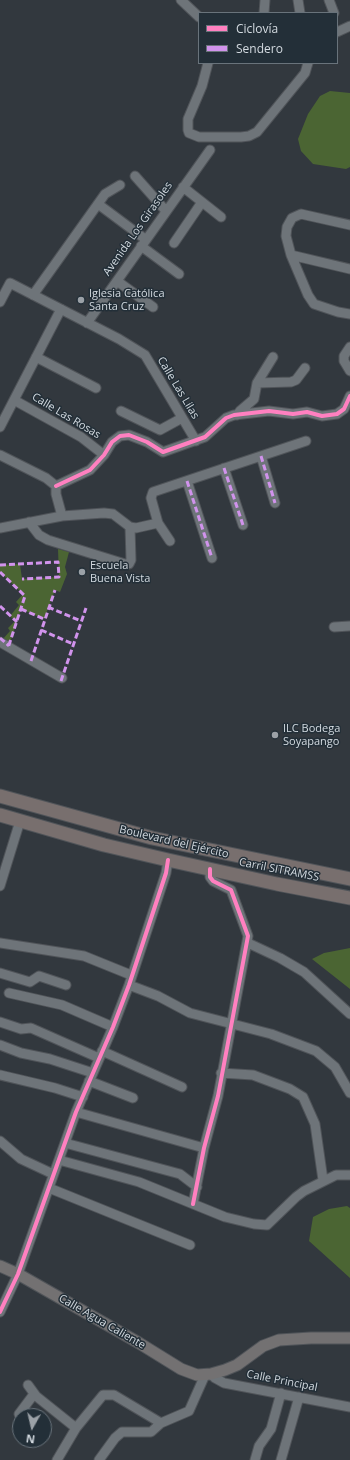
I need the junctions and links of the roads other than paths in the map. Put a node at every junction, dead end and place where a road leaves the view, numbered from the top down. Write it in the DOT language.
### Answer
graph roads {
  1 [pos="181,0"];
  2 [pos="265,0"];
  3 [pos="298,0"];
  4 [pos="329,0"];
  5 [pos="264,12"];
  6 [pos="300,12"];
  7 [pos="334,12"];
  8 [pos="198,16"];
  9 [pos="350,26"];
  10 [pos="339,31"];
  11 [pos="208,64"];
  12 [pos="308,64"];
  13 [pos="210,150"];
  14 [pos="135,176"];
  15 [pos="120,185"];
  16 [pos="183,187"];
  17 [pos="202,202"];
  18 [pos="98,204"];
  19 [pos="166,211"];
  20 [pos="222,217"];
  21 [pos="350,225"];
  22 [pos="174,242"];
  23 [pos="143,243"];
  24 [pos="291,255"];
  25 [pos="350,269"];
  26 [pos="179,274"];
  27 [pos="117,281"];
  28 [pos="33,295"];
  29 [pos="1,298"];
  30 [pos="153,307"];
  31 [pos="61,310"];
  32 [pos="350,314"];
  33 [pos="87,323"];
  34 [pos="350,347"];
  35 [pos="36,357"];
  36 [pos="273,357"];
  37 [pos="305,368"];
  38 [pos="350,371"];
  39 [pos="257,383"];
  40 [pos="96,388"];
  41 [pos="350,396"];
  42 [pos="14,400"];
  43 [pos="121,411"];
  44 [pos="238,415"];
  45 [pos="182,418"];
  46 [pos="0,426"];
  47 [pos="306,440"];
  48 [pos="196,441"];
  49 [pos="104,454"];
  50 [pos="0,455"];
  51 [pos="261,456"];
  52 [pos="224,468"];
  53 [pos="187,481"];
  54 [pos="56,486"];
  55 [pos="275,503"];
  56 [pos="62,516"];
  57 [pos="29,522"];
  58 [pos="158,522"];
  59 [pos="243,525"];
  60 [pos="130,527"];
  61 [pos="0,528"];
  62 [pos="170,541"];
  63 [pos="212,558"];
  64 [pos="350,626"];
  65 [pos="334,627"];
  66 [pos="0,642"];
  67 [pos="62,678"];
  68 [pos="0,796"];
  69 [pos="0,800"];
  70 [pos="0,812"];
  71 [pos="0,815"];
  72 [pos="20,821"];
  73 [pos="168,860"];
  74 [pos="210,869"];
  75 [pos="350,879"];
  76 [pos="350,883"];
  77 [pos="0,886"];
  78 [pos="350,894"];
  79 [pos="350,898"];
  80 [pos="248,943"];
  81 [pos="0,944"];
  82 [pos="0,973"];
  83 [pos="131,975"];
  84 [pos="66,985"];
  85 [pos="128,985"];
  86 [pos="9,993"];
  87 [pos="350,1014"];
  88 [pos="0,1022"];
  89 [pos="231,1022"];
  90 [pos="113,1027"];
  91 [pos="0,1045"];
  92 [pos="101,1055"];
  93 [pos="221,1073"];
  94 [pos="0,1075"];
  95 [pos="91,1077"];
  96 [pos="182,1087"];
  97 [pos="350,1093"];
  98 [pos="83,1097"];
  99 [pos="133,1098"];
  100 [pos="76,1112"];
  101 [pos="0,1142"];
  102 [pos="65,1143"];
  103 [pos="204,1148"];
  104 [pos="59,1160"];
  105 [pos="53,1174"];
  106 [pos="350,1175"];
  107 [pos="323,1180"];
  108 [pos="197,1187"];
  109 [pos="49,1188"];
  110 [pos="194,1204"];
  111 [pos="190,1245"];
  112 [pos="0,1266"];
  113 [pos="18,1274"];
  114 [pos="0,1312"];
  115 [pos="350,1338"];
  116 [pos="208,1375"];
  117 [pos="28,1385"];
  118 [pos="281,1393"];
  119 [pos="34,1394"];
  120 [pos="299,1397"];
  121 [pos="350,1407"];
  122 [pos="24,1408"];
  123 [pos="161,1423"];
  124 [pos="76,1428"];
  125 [pos="57,1460"];
  126 [pos="99,1460"];
  127 [pos="255,1460"];
  128 [pos="281,1460"];
  1 -- 8 [label="street"];
  2 -- 5 [label="street"];
  3 -- 6 [label="street"];
  4 -- 7 [label="street"];
  9 -- 10 [label="street"];
  11 -- 12 [label="street"];
  13 -- 16 [label="street, Avenida Los Girasoles"];
  14 -- 19 [label="street"];
  15 -- 18 [label="street"];
  16 -- 17 [label="street"];
  16 -- 19 [label="street, Avenida Los Girasoles"];
  17 -- 20 [label="street"];
  17 -- 22 [label="street"];
  18 -- 23 [label="street"];
  18 -- 28 [label="street"];
  19 -- 23 [label="street, Avenida Los Girasoles"];
  21 -- 24 [label="street"];
  23 -- 26 [label="street"];
  23 -- 27 [label="street, Avenida Los Girasoles"];
  24 -- 25 [label="street"];
  24 -- 32 [label="street"];
  27 -- 30 [label="street"];
  27 -- 33 [label="street, Avenida Los Girasoles"];
  28 -- 29 [label="street, Calle Las Lilas"];
  28 -- 31 [label="street, Calle Las Lilas"];
  31 -- 33 [label="street, Calle Las Lilas"];
  31 -- 35 [label="street"];
  33 -- 45 [label="street, Calle Las Lilas"];
  34 -- 38 [label="street"];
  35 -- 40 [label="street"];
  35 -- 42 [label="street"];
  36 -- 39 [label="street"];
  37 -- 39 [label="street"];
  39 -- 44 [label="street"];
  41 -- 44 [label="street"];
  42 -- 46 [label="street"];
  42 -- 49 [label="street, Calle Las Rosas"];
  43 -- 45 [label="street"];
  44 -- 48 [label="street"];
  45 -- 48 [label="street, Calle Las Lilas"];
  47 -- 51 [label="street"];
  48 -- 49 [label="street"];
  49 -- 54 [label="street"];
  50 -- 54 [label="street"];
  51 -- 52 [label="street"];
  51 -- 55 [label="street"];
  52 -- 53 [label="street"];
  52 -- 59 [label="street"];
  53 -- 58 [label="street"];
  53 -- 63 [label="street"];
  54 -- 56 [label="street"];
  56 -- 57 [label="street"];
  56 -- 60 [label="street"];
  57 -- 60 [label="street"];
  57 -- 61 [label="street"];
  58 -- 60 [label="street"];
  58 -- 62 [label="street"];
  64 -- 65 [label="street"];
  66 -- 67 [label="street"];
  68 -- 75 [label="highway, Boulevard del Ejército"];
  69 -- 76 [label="main road, Carril SITRAMSS"];
  70 -- 78 [label="main road, Carril SITRAMSS"];
  71 -- 72 [label="highway, Boulevard del Ejército"];
  72 -- 73 [label="highway, Boulevard del Ejército"];
  72 -- 77 [label="street"];
  73 -- 74 [label="highway, Boulevard del Ejército"];
  73 -- 83 [label="street"];
  74 -- 79 [label="highway, Boulevard del Ejército"];
  74 -- 80 [label="street"];
  80 -- 87 [label="street"];
  80 -- 89 [label="street"];
  81 -- 83 [label="street"];
  82 -- 84 [label="street"];
  83 -- 85 [label="street"];
  85 -- 89 [label="street"];
  85 -- 90 [label="street"];
  86 -- 90 [label="street"];
  88 -- 92 [label="street"];
  89 -- 93 [label="street"];
  89 -- 97 [label="street"];
  90 -- 92 [label="street"];
  91 -- 95 [label="street"];
  92 -- 95 [label="street"];
  92 -- 96 [label="street"];
  93 -- 103 [label="street"];
  93 -- 107 [label="street"];
  94 -- 98 [label="street"];
  95 -- 98 [label="street"];
  95 -- 99 [label="street"];
  98 -- 100 [label="street"];
  100 -- 102 [label="street"];
  100 -- 103 [label="street"];
  101 -- 105 [label="street"];
  102 -- 104 [label="street"];
  102 -- 108 [label="street"];
  103 -- 108 [label="street"];
  104 -- 105 [label="street"];
  104 -- 110 [label="street"];
  105 -- 109 [label="street"];
  106 -- 107 [label="street"];
  107 -- 110 [label="street"];
  108 -- 110 [label="street"];
  109 -- 111 [label="street"];
  109 -- 113 [label="street"];
  112 -- 113 [label="main road, Calle Agua Caliente"];
  113 -- 114 [label="street"];
  113 -- 116 [label="main road, Calle Agua Caliente"];
  115 -- 116 [label="main road"];
  116 -- 118 [label="street, Calle Principal"];
  116 -- 123 [label="street"];
  117 -- 119 [label="street"];
  118 -- 120 [label="street, Calle Principal"];
  118 -- 127 [label="street"];
  119 -- 122 [label="street"];
  119 -- 124 [label="street"];
  120 -- 121 [label="street, Calle Principal"];
  120 -- 128 [label="street"];
  123 -- 124 [label="street"];
  123 -- 126 [label="street"];
  124 -- 125 [label="street"];
}
